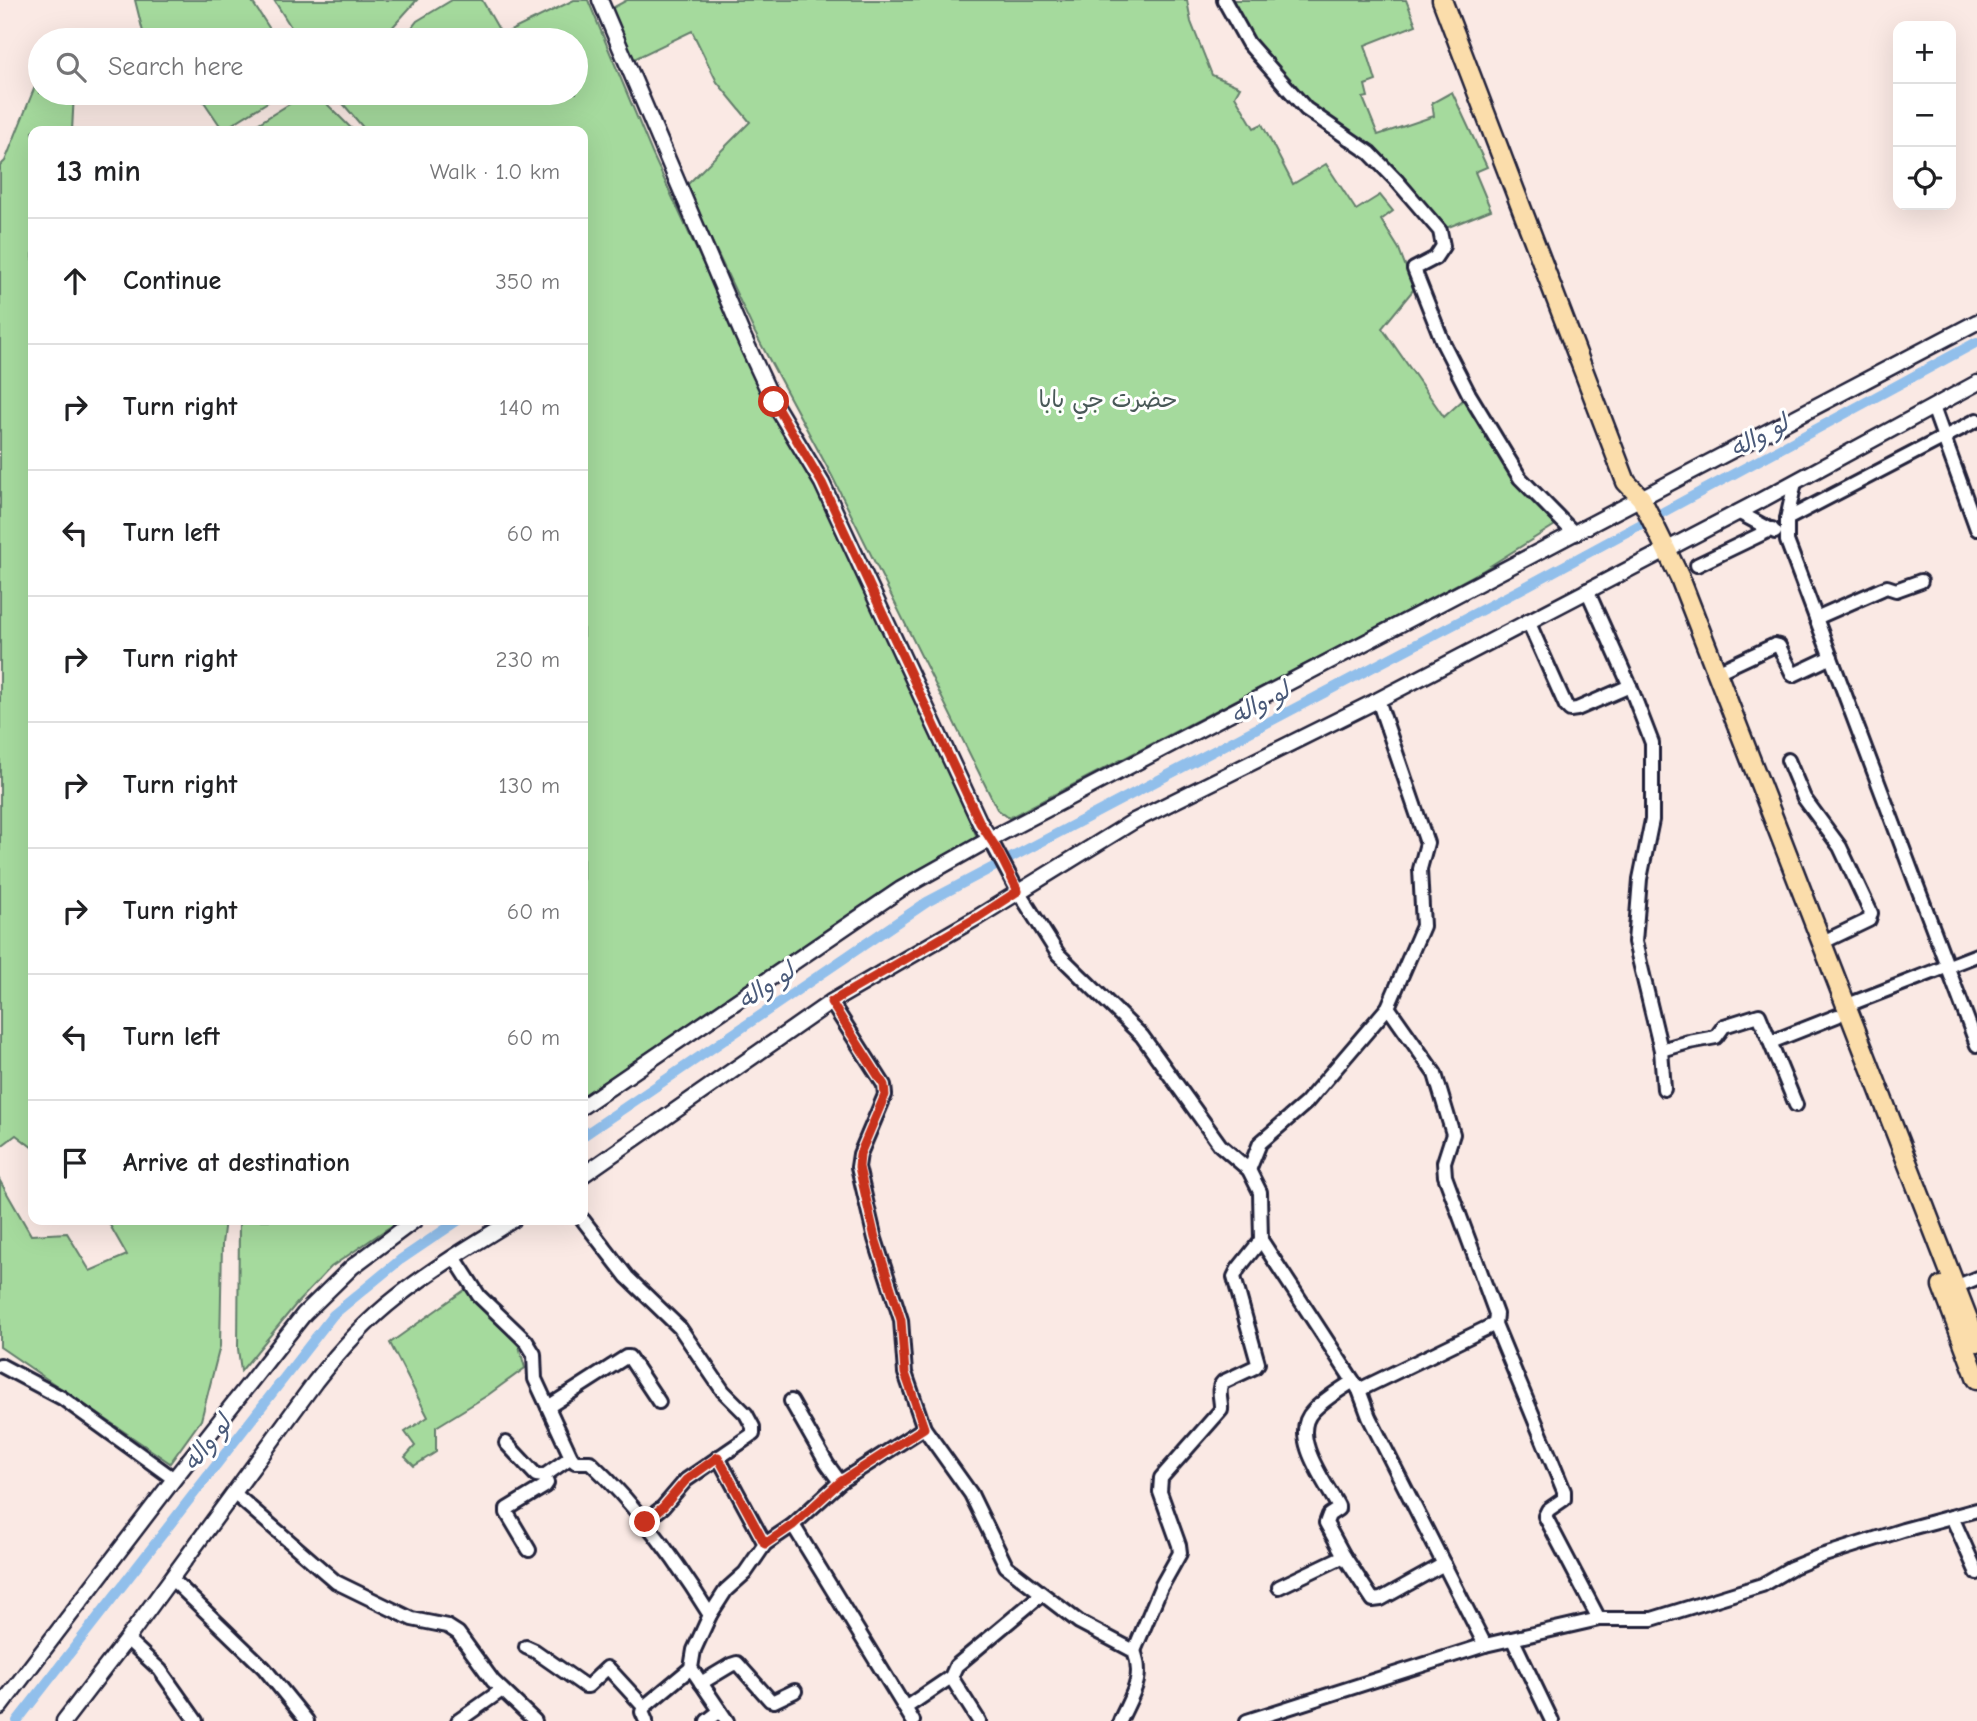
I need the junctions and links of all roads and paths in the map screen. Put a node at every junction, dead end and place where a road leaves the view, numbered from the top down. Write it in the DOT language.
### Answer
graph roads {
  1 [pos="600,0"];
  2 [pos="1224,0"];
  3 [pos="1442,0"];
  4 [pos="1452,0"];
  5 [pos="1542,249"];
  6 [pos="1977,322"];
  7 [pos="1977,383"];
  8 [pos="1933,407"];
  9 [pos="1977,420"];
  10 [pos="1944,437"];
  11 [pos="1794,482"];
  12 [pos="1644,503"];
  13 [pos="1738,512"];
  14 [pos="1787,519"];
  15 [pos="1977,529"];
  16 [pos="1772,530"];
  17 [pos="1575,534"];
  18 [pos="1787,541"];
  19 [pos="1666,548"];
  20 [pos="1697,565"];
  21 [pos="1921,581"];
  22 [pos="1587,590"];
  23 [pos="1816,618"];
  24 [pos="1528,621"];
  25 [pos="1831,657"];
  26 [pos="1717,672"];
  27 [pos="1630,686"];
  28 [pos="1378,699"];
  29 [pos="1788,760"];
  30 [pos="994,844"];
  31 [pos="1017,889"];
  32 [pos="1821,943"];
  33 [pos="1977,955"];
  34 [pos="1947,967"];
  35 [pos="831,1002"];
  36 [pos="1388,1007"];
  37 [pos="1841,1011"];
  38 [pos="1771,1042"];
  39 [pos="1977,1045"];
  40 [pos="1661,1050"];
  41 [pos="1664,1089"];
  42 [pos="588,1102"];
  43 [pos="1796,1105"];
  44 [pos="1249,1170"];
  45 [pos="588,1172"];
  46 [pos="408,1225"];
  47 [pos="505,1225"];
  48 [pos="587,1225"];
  49 [pos="1261,1240"];
  50 [pos="454,1257"];
  51 [pos="1977,1279"];
  52 [pos="1950,1289"];
  53 [pos="1495,1324"];
  54 [pos="1977,1342"];
  55 [pos="2,1369"];
  56 [pos="1977,1379"];
  57 [pos="1356,1385"];
  58 [pos="791,1401"];
  59 [pos="659,1402"];
  60 [pos="548,1407"];
  61 [pos="924,1428"];
  62 [pos="506,1443"];
  63 [pos="571,1457"];
  64 [pos="718,1457"];
  65 [pos="544,1476"];
  66 [pos="174,1479"];
  67 [pos="840,1482"];
  68 [pos="235,1494"];
  69 [pos="1977,1510"];
  70 [pos="1952,1517"];
  71 [pos="645,1522"];
  72 [pos="793,1525"];
  73 [pos="765,1544"];
  74 [pos="529,1550"];
  75 [pos="1344,1556"];
  76 [pos="1444,1564"];
  77 [pos="1977,1573"];
  78 [pos="172,1578"];
  79 [pos="1279,1587"];
  80 [pos="1042,1594"];
  81 [pos="710,1615"];
  82 [pos="1598,1619"];
  83 [pos="127,1639"];
  84 [pos="1514,1640"];
  85 [pos="1485,1645"];
  86 [pos="526,1647"];
  87 [pos="1134,1651"];
  88 [pos="691,1668"];
  89 [pos="951,1677"];
  90 [pos="701,1683"];
  91 [pos="502,1690"];
  92 [pos="795,1691"];
  93 [pos="0,1707"];
  94 [pos="644,1707"];
  95 [pos="905,1708"];
  96 [pos="723,1716"];
  97 [pos="64,1721"];
  98 [pos="196,1721"];
  99 [pos="307,1721"];
  100 [pos="458,1721"];
  101 [pos="535,1721"];
  102 [pos="646,1721"];
  103 [pos="707,1721"];
  104 [pos="913,1721"];
  105 [pos="979,1721"];
  106 [pos="1120,1721"];
  107 [pos="1247,1721"];
  108 [pos="1552,1721"];
  1 -- 30 [label="street"];
  2 -- 17 [label="street"];
  3 -- 5 [label="main road"];
  4 -- 5 [label="main road"];
  5 -- 12 [label="main road"];
  6 -- 12 [label="street"];
  7 -- 8 [label="street"];
  8 -- 10 [label="street"];
  8 -- 11 [label="street"];
  9 -- 10 [label="street"];
  10 -- 14 [label="street"];
  10 -- 15 [label="street"];
  11 -- 13 [label="street"];
  11 -- 14 [label="street"];
  12 -- 17 [label="street"];
  12 -- 19 [label="main road"];
  13 -- 16 [label="street"];
  13 -- 19 [label="street"];
  14 -- 18 [label="street"];
  16 -- 18 [label="street"];
  16 -- 20 [label="street"];
  17 -- 30 [label="street"];
  18 -- 23 [label="street"];
  19 -- 22 [label="street"];
  19 -- 26 [label="main road"];
  19 -- 37 [label="main road"];
  21 -- 23 [label="street"];
  22 -- 24 [label="street"];
  22 -- 27 [label="street"];
  23 -- 25 [label="street"];
  24 -- 27 [label="street"];
  24 -- 28 [label="street"];
  25 -- 26 [label="street"];
  25 -- 34 [label="street"];
  26 -- 32 [label="main road"];
  27 -- 40 [label="street"];
  28 -- 31 [label="street"];
  28 -- 36 [label="street"];
  29 -- 32 [label="street"];
  30 -- 31 [label="street"];
  30 -- 42 [label="street"];
  31 -- 35 [label="street"];
  31 -- 44 [label="street"];
  32 -- 37 [label="main road"];
  33 -- 34 [label="street"];
  34 -- 37 [label="street"];
  34 -- 39 [label="street"];
  35 -- 45 [label="street"];
  35 -- 61 [label="street"];
  36 -- 44 [label="street"];
  36 -- 53 [label="street"];
  37 -- 38 [label="street"];
  37 -- 52 [label="main road"];
  38 -- 40 [label="street"];
  38 -- 43 [label="street"];
  40 -- 41 [label="street"];
  44 -- 49 [label="street"];
  46 -- 66 [label="street"];
  47 -- 50 [label="street"];
  48 -- 64 [label="street"];
  49 -- 57 [label="street"];
  49 -- 87 [label="street"];
  50 -- 60 [label="street"];
  50 -- 68 [label="street"];
  51 -- 52 [label="street"];
  52 -- 54 [label="main road"];
  52 -- 56 [label="main road"];
  53 -- 57 [label="street"];
  53 -- 82 [label="street"];
  55 -- 66 [label="street"];
  57 -- 75 [label="street"];
  57 -- 76 [label="street"];
  58 -- 67 [label="street"];
  59 -- 60 [label="street"];
  60 -- 63 [label="street"];
  61 -- 67 [label="street"];
  61 -- 80 [label="street"];
  62 -- 65 [label="street"];
  63 -- 65 [label="street"];
  63 -- 71 [label="street"];
  64 -- 71 [label="street"];
  64 -- 73 [label="street"];
  65 -- 74 [label="street"];
  66 -- 93 [label="street"];
  67 -- 72 [label="street"];
  68 -- 78 [label="street"];
  68 -- 91 [label="street"];
  69 -- 70 [label="street"];
  70 -- 77 [label="street"];
  70 -- 82 [label="street"];
  71 -- 81 [label="street"];
  72 -- 73 [label="street"];
  72 -- 95 [label="street"];
  73 -- 81 [label="street"];
  75 -- 76 [label="street"];
  75 -- 79 [label="street"];
  76 -- 85 [label="street"];
  78 -- 83 [label="street"];
  78 -- 99 [label="street"];
  80 -- 87 [label="street"];
  80 -- 89 [label="street"];
  81 -- 88 [label="street"];
  82 -- 84 [label="street"];
  83 -- 97 [label="street"];
  83 -- 98 [label="street"];
  84 -- 85 [label="street"];
  84 -- 108 [label="street"];
  85 -- 107 [label="street"];
  86 -- 94 [label="street"];
  87 -- 106 [label="street"];
  88 -- 90 [label="street"];
  88 -- 94 [label="street"];
  89 -- 95 [label="street"];
  89 -- 105 [label="street"];
  90 -- 92 [label="street"];
  90 -- 96 [label="street"];
  91 -- 100 [label="street"];
  91 -- 101 [label="street"];
  94 -- 102 [label="street"];
  95 -- 104 [label="street"];
  96 -- 103 [label="street"];
}
